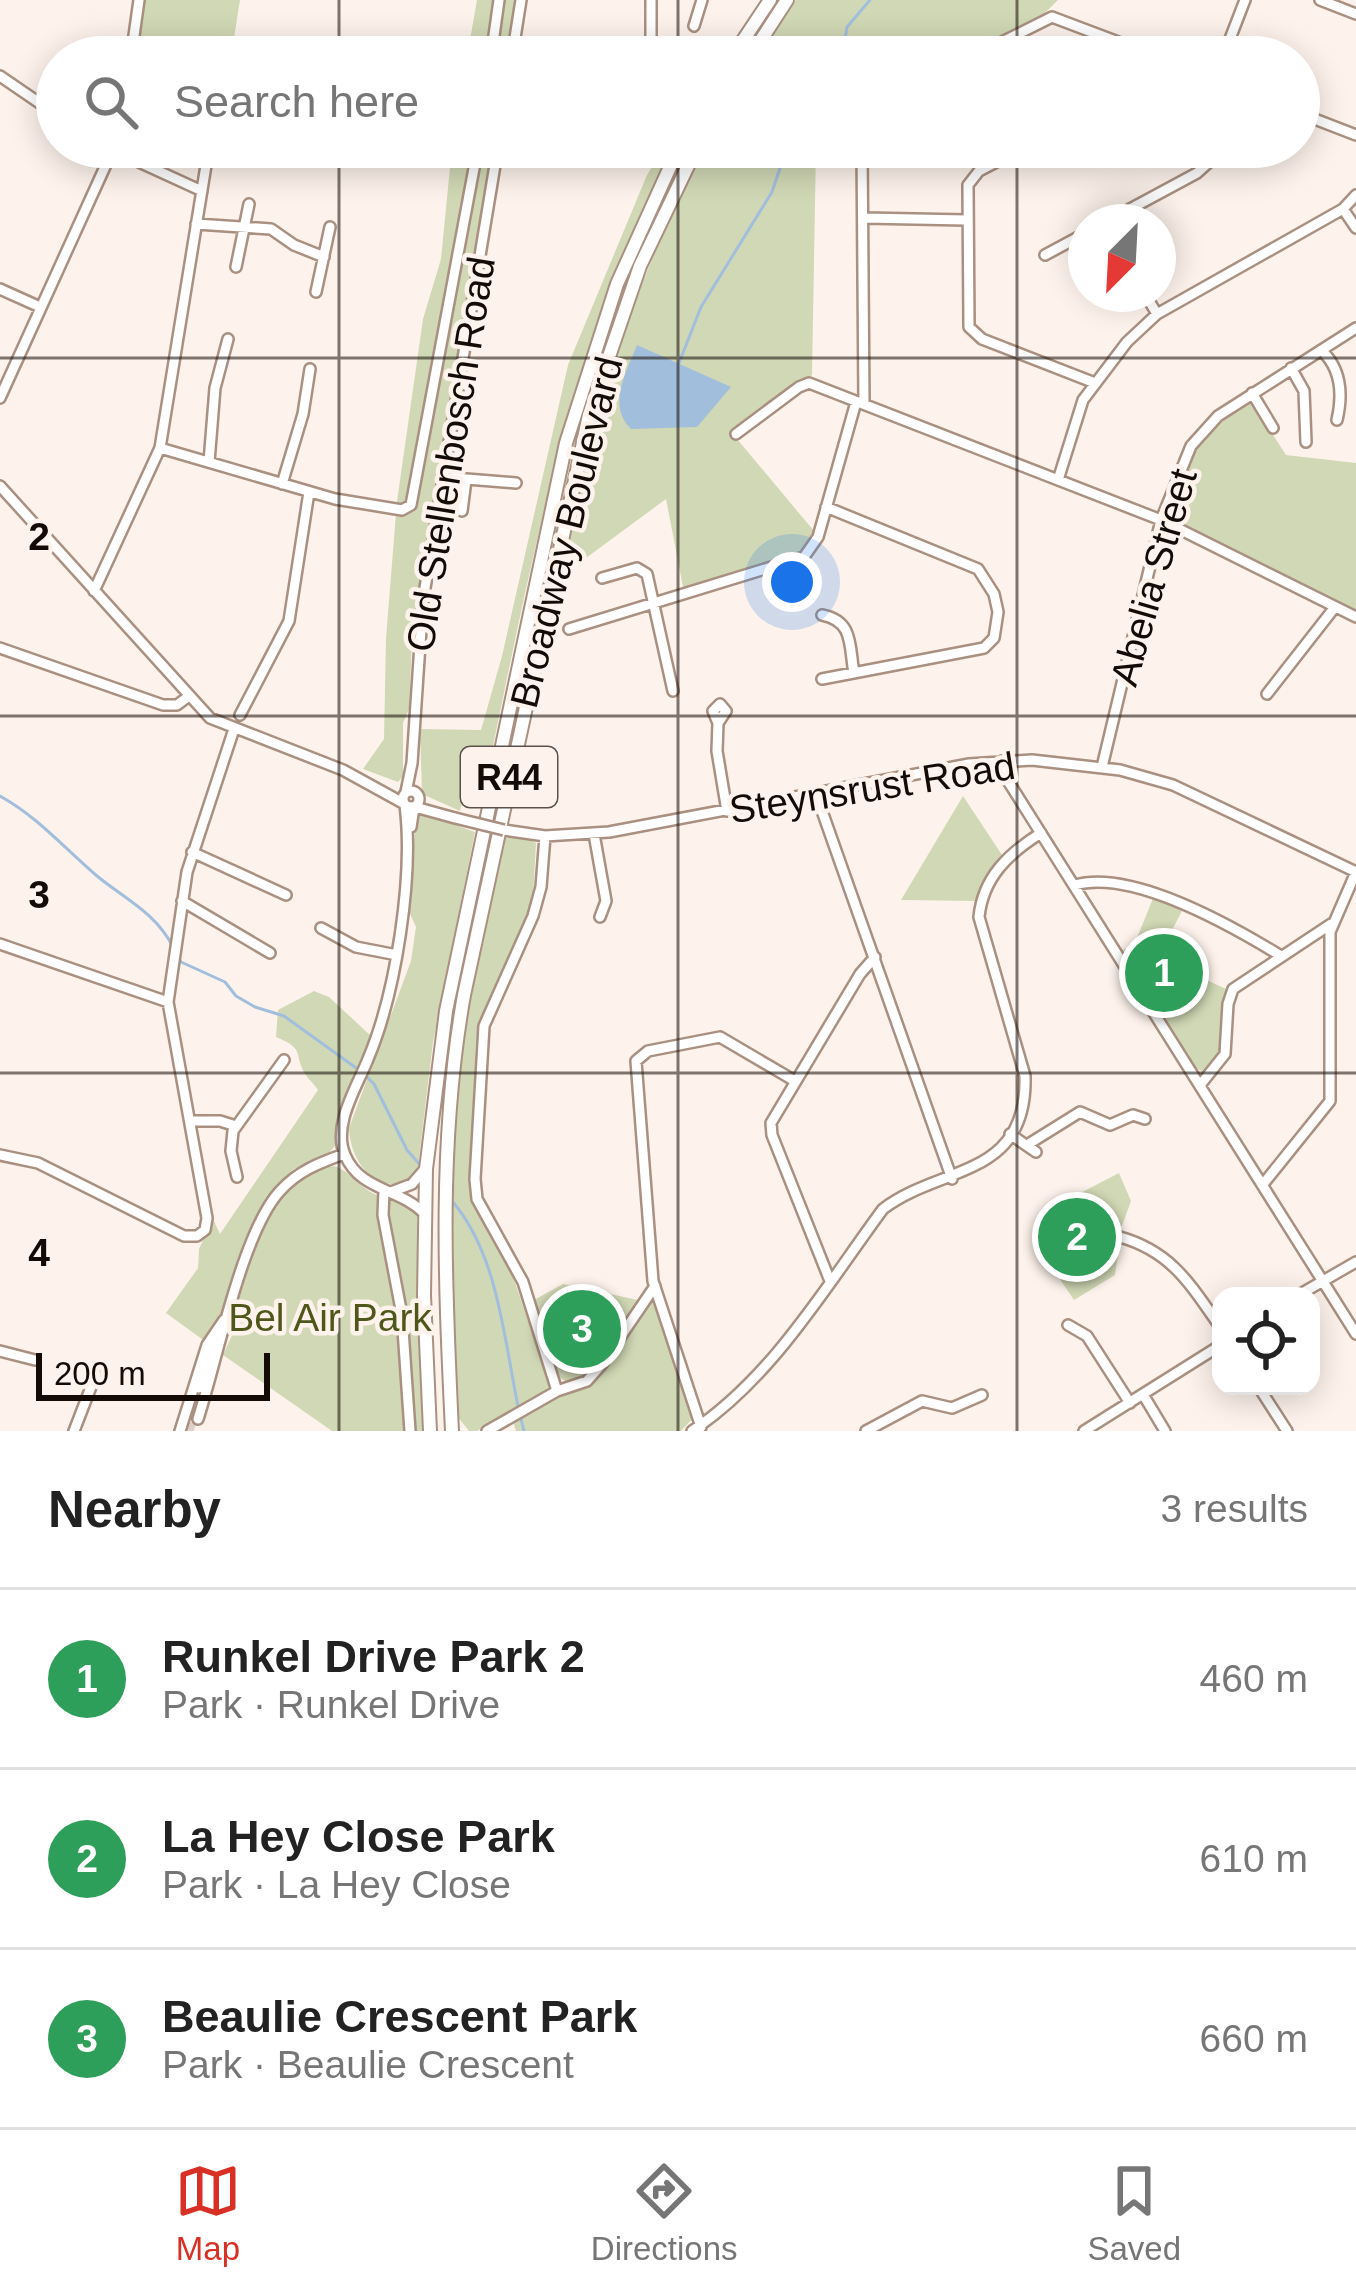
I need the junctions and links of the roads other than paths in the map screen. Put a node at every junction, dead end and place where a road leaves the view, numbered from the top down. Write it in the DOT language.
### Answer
graph roads {
  1 [pos="140,0"];
  2 [pos="500,0"];
  3 [pos="520,0"];
  4 [pos="651,0"];
  5 [pos="702,0"];
  6 [pos="770,0"];
  7 [pos="788,0"];
  8 [pos="1245,0"];
  9 [pos="1320,0"];
  10 [pos="1356,14"];
  11 [pos="694,26"];
  12 [pos="134,36"];
  13 [pos="494,36"];
  14 [pos="515,36"];
  15 [pos="651,36"];
  16 [pos="746,36"];
  17 [pos="764,36"];
  18 [pos="1012,36"];
  19 [pos="1104,36"];
  20 [pos="1230,36"];
  21 [pos="0,76"];
  22 [pos="36,101"];
  23 [pos="1320,121"];
  24 [pos="1356,135"];
  25 [pos="102,168"];
  26 [pos="153,168"];
  27 [pos="206,168"];
  28 [pos="474,168"];
  29 [pos="495,168"];
  30 [pos="669,168"];
  31 [pos="687,168"];
  32 [pos="863,168"];
  33 [pos="987,168"];
  34 [pos="1203,168"];
  35 [pos="202,191"];
  36 [pos="1356,195"];
  37 [pos="250,204"];
  38 [pos="1139,204"];
  39 [pos="1342,209"];
  40 [pos="466,212"];
  41 [pos="487,215"];
  42 [pos="864,218"];
  43 [pos="966,220"];
  44 [pos="196,224"];
  45 [pos="329,226"];
  46 [pos="243,227"];
  47 [pos="1356,227"];
  48 [pos="1068,243"];
  49 [pos="1045,255"];
  50 [pos="324,257"];
  51 [pos="236,267"];
  52 [pos="0,289"];
  53 [pos="316,292"];
  54 [pos="40,308"];
  55 [pos="1157,314"];
  56 [pos="1356,328"];
  57 [pos="228,338"];
  58 [pos="1321,350"];
  59 [pos="1291,368"];
  60 [pos="310,369"];
  61 [pos="1095,383"];
  62 [pos="1252,393"];
  63 [pos="0,398"];
  64 [pos="860,403"];
  65 [pos="431,404"];
  66 [pos="454,408"];
  67 [pos="1337,420"];
  68 [pos="1273,428"];
  69 [pos="736,434"];
  70 [pos="1306,442"];
  71 [pos="160,448"];
  72 [pos="209,462"];
  73 [pos="442,477"];
  74 [pos="1058,480"];
  75 [pos="466,481"];
  76 [pos="516,483"];
  77 [pos="282,484"];
  78 [pos="0,486"];
  79 [pos="309,492"];
  80 [pos="826,507"];
  81 [pos="462,511"];
  82 [pos="1161,520"];
  83 [pos="602,578"];
  84 [pos="94,591"];
  85 [pos="656,602"];
  86 [pos="1336,607"];
  87 [pos="822,615"];
  88 [pos="1356,616"];
  89 [pos="569,629"];
  90 [pos="0,648"];
  91 [pos="854,673"];
  92 [pos="821,679"];
  93 [pos="674,691"];
  94 [pos="1268,694"];
  95 [pos="189,697"];
  96 [pos="240,715"];
  97 [pos="718,723"];
  98 [pos="234,729"];
  99 [pos="1003,761"];
  100 [pos="1102,767"];
  101 [pos="377,785"];
  102 [pos="816,794"];
  103 [pos="391,795"];
  104 [pos="410,798"];
  105 [pos="727,811"];
  106 [pos="1041,832"];
  107 [pos="593,834"];
  108 [pos="539,835"];
  109 [pos="405,844"];
  110 [pos="192,852"];
  111 [pos="405,862"];
  112 [pos="1356,872"];
  113 [pos="1075,885"];
  114 [pos="286,895"];
  115 [pos="182,901"];
  116 [pos="600,917"];
  117 [pos="1331,924"];
  118 [pos="321,928"];
  119 [pos="0,944"];
  120 [pos="270,953"];
  121 [pos="397,955"];
  122 [pos="1281,956"];
  123 [pos="875,957"];
  124 [pos="168,1002"];
  125 [pos="284,1060"];
  126 [pos="795,1081"];
  127 [pos="1201,1084"];
  128 [pos="1145,1119"];
  129 [pos="190,1121"];
  130 [pos="236,1126"];
  131 [pos="1010,1134"];
  132 [pos="344,1154"];
  133 [pos="0,1155"];
  134 [pos="426,1168"];
  135 [pos="237,1178"];
  136 [pos="952,1179"];
  137 [pos="1264,1183"];
  138 [pos="388,1191"];
  139 [pos="424,1213"];
  140 [pos="1120,1237"];
  141 [pos="1356,1262"];
  142 [pos="830,1281"];
  143 [pos="1324,1281"];
  144 [pos="656,1286"];
  145 [pos="1313,1287"];
  146 [pos="1212,1316"];
  147 [pos="1068,1324"];
  148 [pos="220,1334"];
  149 [pos="1356,1334"];
  150 [pos="0,1351"];
  151 [pos="1212,1352"];
  152 [pos="35,1360"];
  153 [pos="96,1374"];
  154 [pos="557,1391"];
  155 [pos="982,1395"];
  156 [pos="1264,1395"];
  157 [pos="1144,1396"];
  158 [pos="1130,1403"];
  159 [pos="455,1428"];
  160 [pos="698,1429"];
  161 [pos="74,1431"];
  162 [pos="180,1431"];
  163 [pos="410,1431"];
  164 [pos="430,1431"];
  165 [pos="487,1431"];
  166 [pos="866,1431"];
  167 [pos="1084,1431"];
  168 [pos="1165,1431"];
  169 [pos="1287,1431"];
  1 -- 12 [label="street"];
  2 -- 13 [label="street"];
  3 -- 14 [label="street"];
  4 -- 15 [label="street"];
  5 -- 11 [label="street"];
  6 -- 16 [label="main road"];
  7 -- 17 [label="main road"];
  8 -- 20 [label="street"];
  9 -- 10 [label="street"];
  18 -- 19 [label="street"];
  21 -- 22 [label="street"];
  23 -- 24 [label="street"];
  25 -- 54 [label="street"];
  26 -- 35 [label="street"];
  27 -- 35 [label="street"];
  28 -- 40 [label="street"];
  29 -- 41 [label="street, Old Stellenbosch Road"];
  30 -- 134 [label="main road, Broadway Boulevard / R44"];
  31 -- 159 [label="main road, Broadway Boulevard / R44"];
  32 -- 42 [label="street"];
  33 -- 43 [label="street"];
  34 -- 38 [label="street"];
  35 -- 44 [label="street"];
  36 -- 39 [label="street"];
  37 -- 46 [label="street"];
  39 -- 47 [label="street"];
  39 -- 55 [label="street"];
  40 -- 41 [label="street"];
  40 -- 65 [label="street"];
  41 -- 66 [label="street, Old Stellenbosch Road"];
  42 -- 43 [label="street"];
  42 -- 64 [label="street"];
  43 -- 61 [label="street"];
  44 -- 46 [label="street"];
  44 -- 71 [label="street"];
  45 -- 50 [label="street"];
  46 -- 50 [label="street"];
  46 -- 51 [label="street"];
  48 -- 49 [label="street"];
  50 -- 53 [label="street"];
  52 -- 54 [label="street"];
  54 -- 63 [label="street"];
  55 -- 61 [label="street"];
  56 -- 58 [label="street, Abelia Street"];
  57 -- 72 [label="street"];
  58 -- 59 [label="street, Abelia Street"];
  58 -- 67 [label="street"];
  59 -- 62 [label="street, Abelia Street"];
  59 -- 70 [label="street"];
  60 -- 77 [label="street"];
  61 -- 74 [label="street"];
  62 -- 68 [label="street"];
  62 -- 82 [label="street, Abelia Street"];
  64 -- 69 [label="street"];
  64 -- 74 [label="street"];
  64 -- 80 [label="street"];
  65 -- 66 [label="street"];
  65 -- 79 [label="street"];
  66 -- 73 [label="street, Old Stellenbosch Road"];
  71 -- 72 [label="street"];
  71 -- 84 [label="street"];
  72 -- 77 [label="street"];
  73 -- 75 [label="street"];
  73 -- 104 [label="street, Old Stellenbosch Road"];
  74 -- 82 [label="street"];
  75 -- 76 [label="street"];
  75 -- 81 [label="street"];
  77 -- 79 [label="street"];
  78 -- 84 [label="street"];
  79 -- 96 [label="street"];
  80 -- 85 [label="street"];
  80 -- 91 [label="street"];
  82 -- 86 [label="street"];
  82 -- 100 [label="street, Abelia Street"];
  83 -- 85 [label="street"];
  84 -- 95 [label="street"];
  85 -- 89 [label="street"];
  85 -- 93 [label="street"];
  86 -- 88 [label="street"];
  86 -- 94 [label="street"];
  87 -- 91 [label="street"];
  90 -- 95 [label="street"];
  91 -- 92 [label="street"];
  95 -- 98 [label="street"];
  97 -- 105 [label="street"];
  98 -- 101 [label="street"];
  98 -- 110 [label="street"];
  99 -- 100 [label="street, Steynsrust Road"];
  99 -- 102 [label="street, Steynsrust Road"];
  99 -- 106 [label="street"];
  100 -- 112 [label="street, Steynsrust Road"];
  101 -- 103 [label="street"];
  101 -- 104 [label="street"];
  102 -- 105 [label="street, Steynsrust Road"];
  102 -- 123 [label="street"];
  103 -- 104 [label="street"];
  103 -- 109 [label="street"];
  104 -- 108 [label="street, Steynsrust Road, bridge"];
  104 -- 109 [label="street, Old Stellenbosch Road"];
  104 -- 111 [label="street, Old Stellenbosch Road"];
  105 -- 107 [label="street, Steynsrust Road"];
  106 -- 113 [label="street"];
  106 -- 131 [label="street"];
  107 -- 108 [label="street, Steynsrust Road"];
  107 -- 116 [label="street"];
  108 -- 154 [label="street"];
  109 -- 111 [label="street, Old Stellenbosch Road"];
  110 -- 114 [label="street"];
  110 -- 115 [label="street"];
  111 -- 121 [label="street, Old Stellenbosch Road"];
  112 -- 117 [label="street"];
  113 -- 122 [label="street"];
  113 -- 127 [label="street"];
  115 -- 120 [label="street"];
  115 -- 124 [label="street"];
  117 -- 122 [label="street"];
  117 -- 137 [label="street"];
  118 -- 121 [label="street"];
  119 -- 124 [label="street"];
  121 -- 132 [label="street, Old Stellenbosch Road"];
  122 -- 127 [label="street"];
  123 -- 126 [label="street"];
  123 -- 136 [label="street"];
  124 -- 129 [label="street"];
  125 -- 130 [label="street"];
  126 -- 142 [label="street"];
  126 -- 144 [label="street"];
  127 -- 137 [label="street"];
  128 -- 131 [label="street"];
  129 -- 130 [label="street"];
  129 -- 133 [label="street"];
  130 -- 135 [label="street"];
  131 -- 136 [label="street"];
  132 -- 138 [label="street"];
  132 -- 148 [label="street"];
  134 -- 138 [label="street"];
  134 -- 139 [label="main road, Broadway Boulevard / R44"];
  136 -- 142 [label="street"];
  137 -- 143 [label="street"];
  138 -- 139 [label="street"];
  138 -- 163 [label="street"];
  139 -- 164 [label="main road, Broadway Boulevard / R44"];
  140 -- 146 [label="street"];
  141 -- 143 [label="street"];
  142 -- 160 [label="street"];
  143 -- 145 [label="street"];
  143 -- 149 [label="street"];
  144 -- 154 [label="street"];
  144 -- 160 [label="street"];
  147 -- 158 [label="street"];
  148 -- 148 [label="street"];
  148 -- 162 [label="street"];
  150 -- 152 [label="street"];
  151 -- 157 [label="street"];
  153 -- 161 [label="street"];
  154 -- 165 [label="street"];
  155 -- 166 [label="street"];
  156 -- 169 [label="street"];
  157 -- 158 [label="street"];
  157 -- 168 [label="street"];
  158 -- 167 [label="street"];
}
